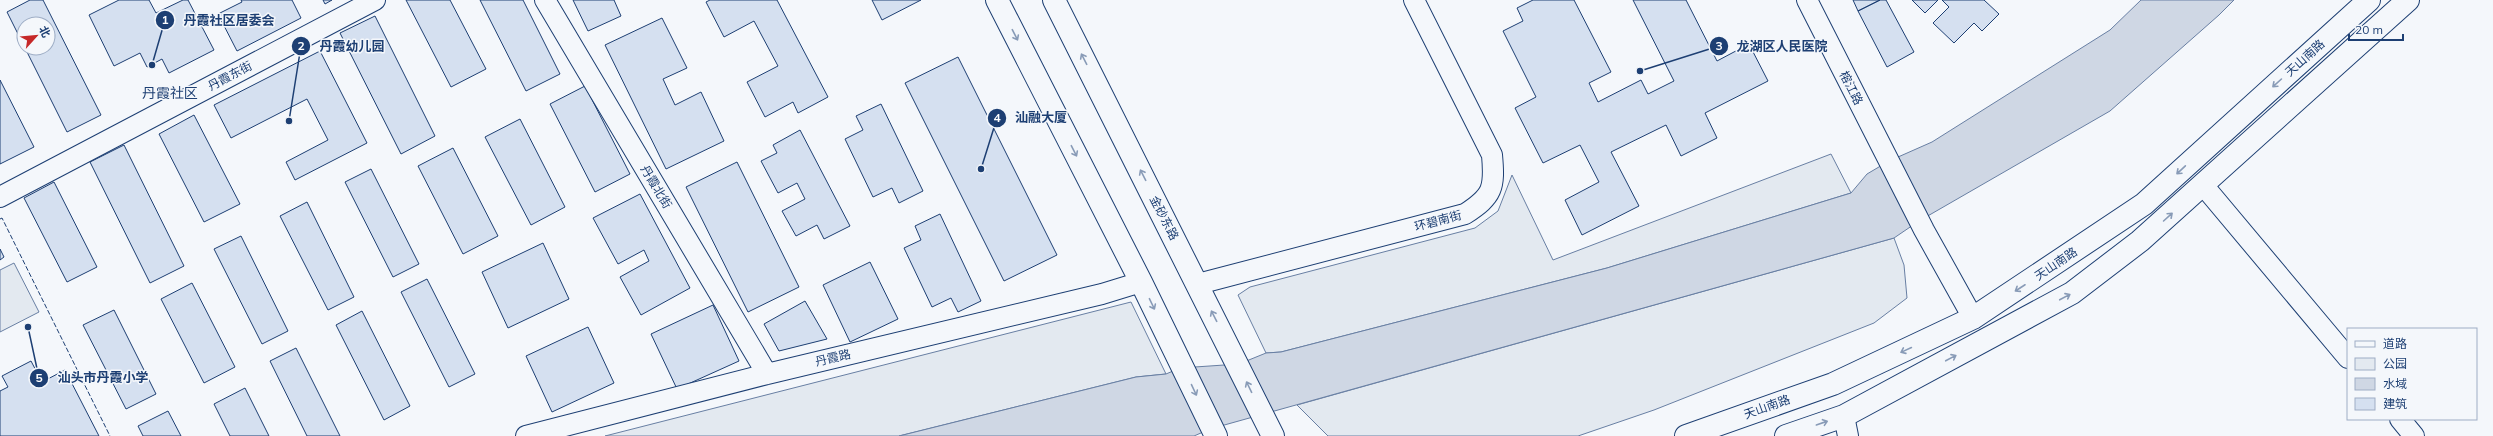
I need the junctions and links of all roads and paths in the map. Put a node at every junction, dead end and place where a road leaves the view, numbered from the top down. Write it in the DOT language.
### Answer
graph roads {
  1 [pos="375,0"];
  2 [pos="545,0"];
  3 [pos="997,0"];
  4 [pos="1054,0"];
  5 [pos="1414,0"];
  6 [pos="1807,0"];
  7 [pos="2368,0"];
  8 [pos="2408,0"];
  9 [pos="2203,185"];
  10 [pos="0,197"];
  11 [pos="1141,282"];
  12 [pos="1198,284"];
  13 [pos="1973,318"];
  14 [pos="2347,357"];
  15 [pos="767,374"];
  16 [pos="2401,420"];
  17 [pos="1846,426"];
  18 [pos="1272,432"];
  19 [pos="526,436"];
  20 [pos="1216,436"];
  21 [pos="1686,436"];
  22 [pos="1786,436"];
  23 [pos="2414,436"];
  1 -- 10 [label="street, 丹霞东街"];
  2 -- 15 [label="street, 丹霞北街"];
  3 -- 11 [label="main road, one-way"];
  12 -- 4 [label="main road, 金砂东路, one-way"];
  5 -- 12 [label="street, 环碧南街"];
  6 -- 13 [label="street, 榕江路"];
  7 -- 13 [label="main road, 天山南路, one-way"];
  8 -- 9 [label="main road"];
  9 -- 14 [label="street"];
  17 -- 9 [label="main road, one-way"];
  11 -- 15 [label="street, 丹霞路"];
  11 -- 20 [label="main road, one-way"];
  18 -- 12 [label="main road, 金砂东路, one-way"];
  13 -- 21 [label="main road, 天山南路, one-way"];
  15 -- 19 [label="street, 丹霞路"];
  16 -- 23 [label="street"];
  22 -- 17 [label="main road, one-way"];
}
